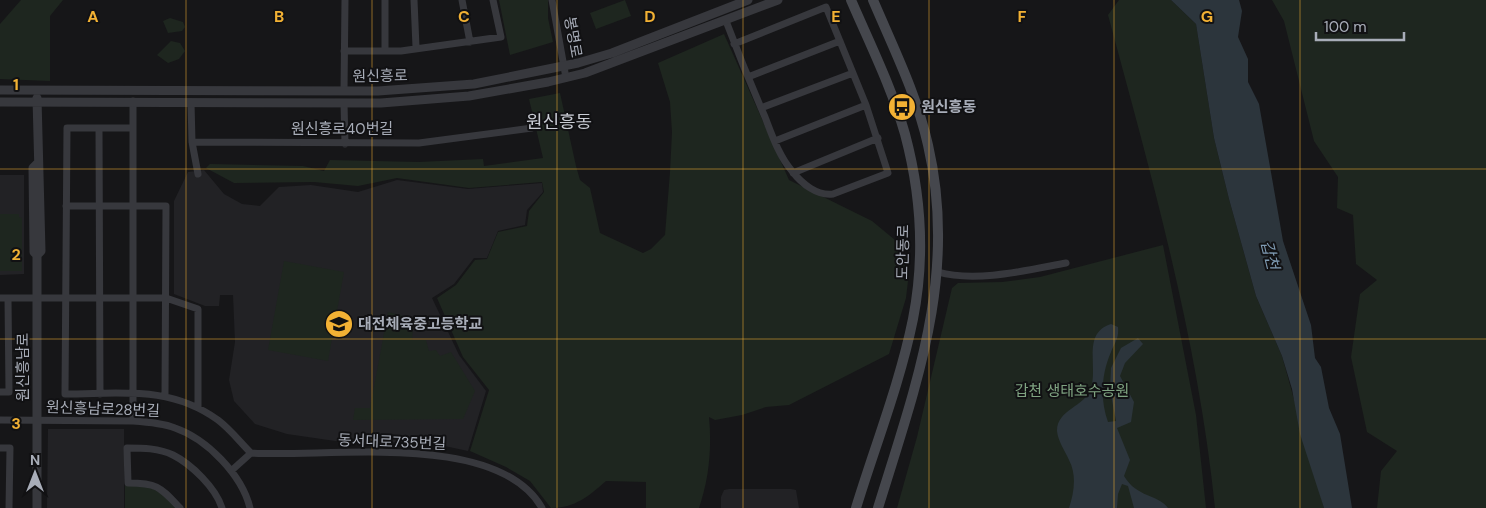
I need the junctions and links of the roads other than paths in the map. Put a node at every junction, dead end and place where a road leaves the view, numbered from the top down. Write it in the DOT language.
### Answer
graph roads {
  1 [pos="345,0"];
  2 [pos="385,0"];
  3 [pos="414,0"];
  4 [pos="462,0"];
  5 [pos="493,0"];
  6 [pos="552,0"];
  7 [pos="748,0"];
  8 [pos="778,0"];
  9 [pos="851,0"];
  10 [pos="873,0"];
  11 [pos="726,20"];
  12 [pos="840,41"];
  13 [pos="470,42"];
  14 [pos="734,44"];
  15 [pos="416,47"];
  16 [pos="344,51"];
  17 [pos="385,51"];
  18 [pos="564,67"];
  19 [pos="853,73"];
  20 [pos="748,77"];
  21 [pos="566,78"];
  22 [pos="0,90"];
  23 [pos="37,90"];
  24 [pos="344,91"];
  25 [pos="0,102"];
  26 [pos="37,102"];
  27 [pos="133,102"];
  28 [pos="191,102"];
  29 [pos="344,103"];
  30 [pos="866,105"];
  31 [pos="761,108"];
  32 [pos="99,128"];
  33 [pos="133,128"];
  34 [pos="532,128"];
  35 [pos="878,138"];
  36 [pos="775,141"];
  37 [pos="192,142"];
  38 [pos="345,144"];
  39 [pos="793,172"];
  40 [pos="198,174"];
  41 [pos="66,206"];
  42 [pos="100,206"];
  43 [pos="133,206"];
  44 [pos="1066,263"];
  45 [pos="938,272"];
  46 [pos="0,298"];
  47 [pos="8,298"];
  48 [pos="36,298"];
  49 [pos="65,298"];
  50 [pos="100,298"];
  51 [pos="133,298"];
  52 [pos="166,298"];
  53 [pos="0,392"];
  54 [pos="100,394"];
  55 [pos="133,394"];
  56 [pos="165,395"];
  57 [pos="198,407"];
  58 [pos="0,420"];
  59 [pos="37,420"];
  60 [pos="133,421"];
  61 [pos="0,448"];
  62 [pos="251,453"];
  63 [pos="231,471"];
  64 [pos="9,508"];
  65 [pos="37,508"];
  66 [pos="180,508"];
  67 [pos="222,508"];
  68 [pos="250,508"];
  69 [pos="542,508"];
  70 [pos="856,508"];
  71 [pos="878,508"];
  1 -- 16 [label="street"];
  2 -- 17 [label="street"];
  3 -- 15 [label="street"];
  4 -- 13 [label="street"];
  5 -- 13 [label="street"];
  6 -- 18 [label="street, 봉명로"];
  7 -- 18 [label="street, 원신흥로"];
  8 -- 11 [label="street, 원신흥로"];
  9 -- 70 [label="main road, 도안동로"];
  10 -- 45 [label="main road"];
  11 -- 14 [label="street"];
  11 -- 21 [label="street, 원신흥로"];
  12 -- 14 [label="street"];
  12 -- 19 [label="street"];
  12 -- 20 [label="street"];
  13 -- 15 [label="street"];
  14 -- 20 [label="street"];
  15 -- 17 [label="street"];
  16 -- 17 [label="street"];
  16 -- 24 [label="street"];
  18 -- 21 [label="street, 봉명로"];
  18 -- 24 [label="street, 원신흥로"];
  19 -- 30 [label="street"];
  19 -- 31 [label="street"];
  20 -- 31 [label="street"];
  21 -- 29 [label="street, 원신흥로"];
  22 -- 23 [label="street, 원신흥로"];
  23 -- 24 [label="street, 원신흥로"];
  23 -- 26 [label="street, 원신흥남로"];
  25 -- 26 [label="street, 원신흥로"];
  26 -- 27 [label="street, 원신흥로"];
  26 -- 48 [label="street, 원신흥남로"];
  27 -- 28 [label="street, 원신흥로"];
  27 -- 33 [label="street"];
  28 -- 29 [label="street, 원신흥로"];
  28 -- 37 [label="street"];
  29 -- 38 [label="street"];
  30 -- 35 [label="street"];
  30 -- 36 [label="street"];
  31 -- 36 [label="street"];
  32 -- 33 [label="street"];
  32 -- 41 [label="street"];
  32 -- 42 [label="street"];
  33 -- 43 [label="street"];
  34 -- 38 [label="street, 원신흥로40번길"];
  35 -- 39 [label="street"];
  35 -- 39 [label="street"];
  36 -- 39 [label="street"];
  37 -- 38 [label="street, 원신흥로40번길"];
  37 -- 40 [label="street"];
  41 -- 42 [label="street"];
  41 -- 49 [label="street"];
  42 -- 43 [label="street"];
  42 -- 50 [label="street"];
  43 -- 51 [label="street"];
  43 -- 52 [label="street"];
  44 -- 45 [label="street"];
  45 -- 71 [label="main road"];
  46 -- 47 [label="street"];
  47 -- 48 [label="street"];
  47 -- 53 [label="street"];
  48 -- 49 [label="street"];
  48 -- 59 [label="street, 원신흥남로"];
  49 -- 50 [label="street"];
  49 -- 54 [label="street"];
  50 -- 51 [label="street"];
  50 -- 54 [label="street"];
  51 -- 52 [label="street"];
  51 -- 55 [label="street"];
  52 -- 56 [label="street"];
  52 -- 57 [label="street"];
  54 -- 55 [label="street"];
  55 -- 56 [label="street"];
  55 -- 60 [label="street"];
  56 -- 57 [label="street"];
  57 -- 62 [label="street"];
  58 -- 59 [label="street, 원신흥남로28번길"];
  59 -- 60 [label="street, 원신흥남로28번길"];
  59 -- 65 [label="street, 원신흥남로"];
  60 -- 63 [label="street, 원신흥남로28번길"];
  61 -- 64 [label="street"];
  62 -- 63 [label="street"];
  62 -- 69 [label="street, 동서대로735번길"];
  63 -- 68 [label="street, 원신흥남로28번길"];
  66 -- 67 [label="street"];
}
